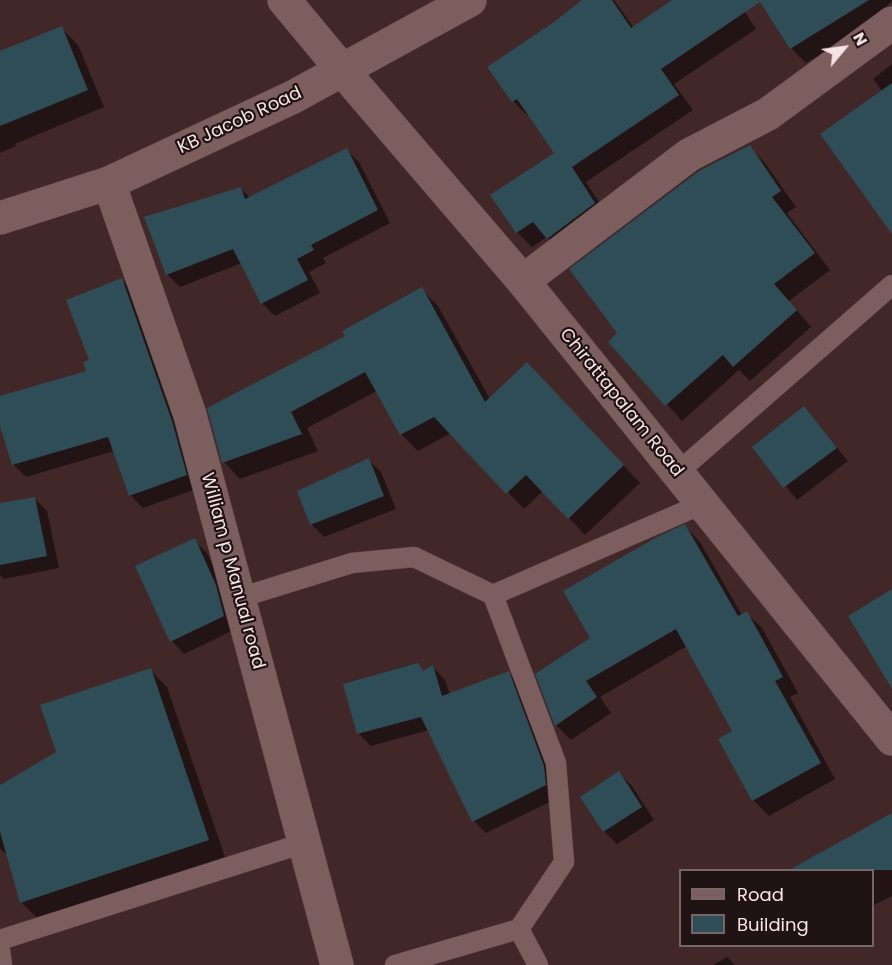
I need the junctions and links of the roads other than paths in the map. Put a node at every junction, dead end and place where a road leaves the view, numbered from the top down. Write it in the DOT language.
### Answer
graph roads {
  1 [pos="284,0"];
  2 [pos="470,0"];
  3 [pos="892,22"];
  4 [pos="343,71"];
  5 [pos="109,183"];
  6 [pos="0,218"];
  7 [pos="523,281"];
  8 [pos="892,285"];
  9 [pos="677,473"];
  10 [pos="702,504"];
  11 [pos="493,595"];
  12 [pos="239,598"];
  13 [pos="892,739"];
  14 [pos="304,843"];
  15 [pos="519,929"];
  16 [pos="0,940"];
  17 [pos="0,950"];
  18 [pos="2,965"];
  19 [pos="337,965"];
  20 [pos="395,965"];
  21 [pos="537,965"];
  1 -- 4 [label="main road, Chirattapalam Road"];
  2 -- 4 [label="main road, KB Jacob Road"];
  3 -- 7 [label="main road"];
  4 -- 5 [label="main road, KB Jacob Road"];
  4 -- 7 [label="main road, Chirattapalam Road"];
  5 -- 6 [label="main road, KB Jacob Road"];
  5 -- 12 [label="main road, William p Manual road"];
  7 -- 9 [label="main road, Chirattapalam Road"];
  8 -- 9 [label="lane"];
  9 -- 10 [label="main road, Chirattapalam Road"];
  10 -- 11 [label="lane"];
  10 -- 13 [label="main road, Chirattapalam Road"];
  11 -- 12 [label="lane"];
  11 -- 15 [label="lane"];
  12 -- 14 [label="main road, William p Manual road"];
  14 -- 16 [label="lane"];
  14 -- 19 [label="main road, William p Manual road"];
  15 -- 20 [label="lane"];
  15 -- 21 [label="lane"];
  17 -- 18 [label="lane"];
}
